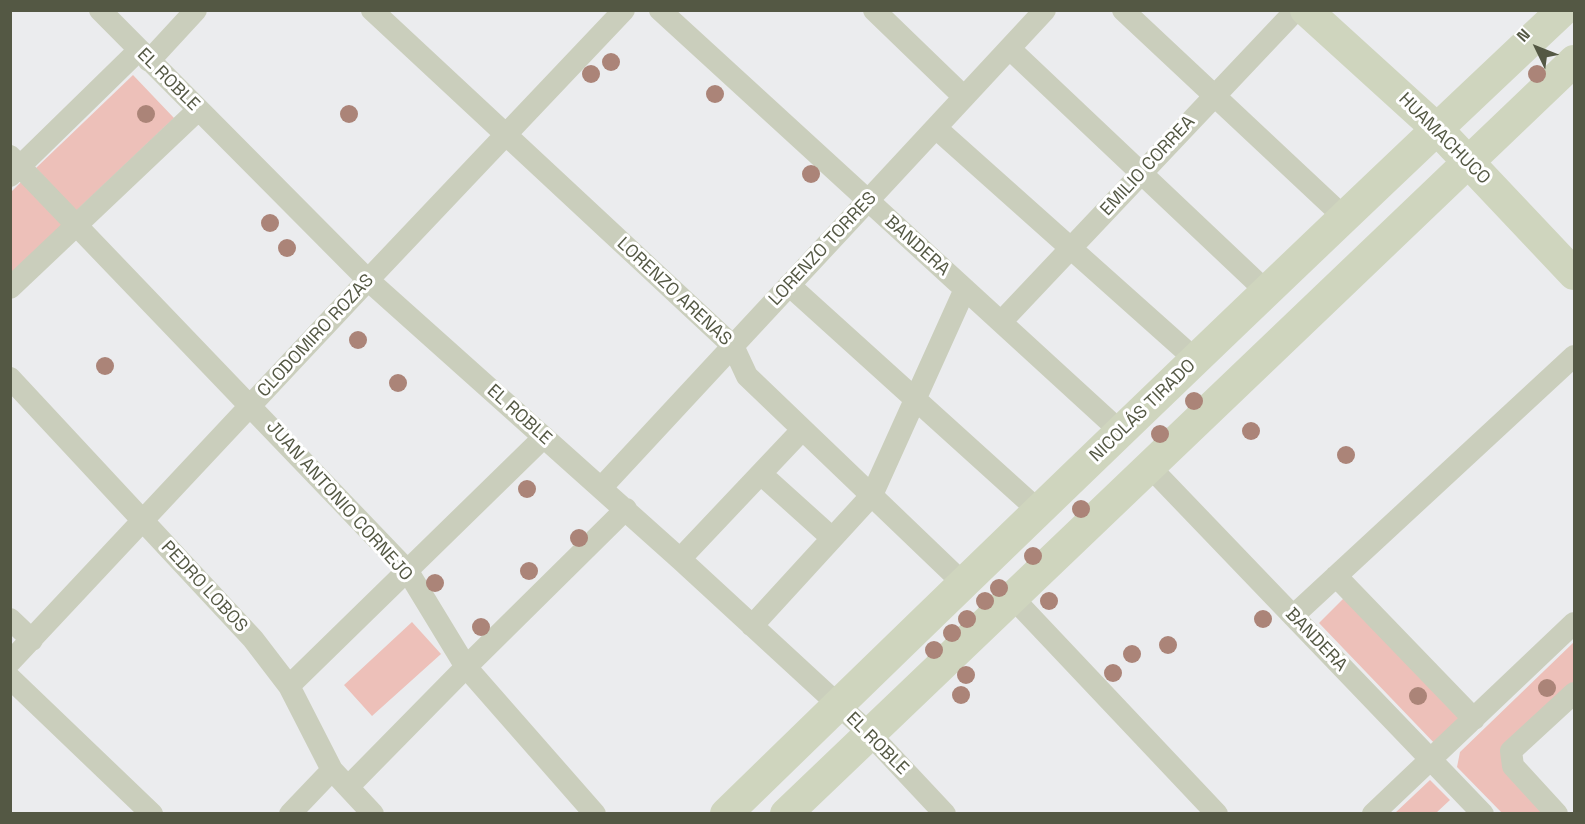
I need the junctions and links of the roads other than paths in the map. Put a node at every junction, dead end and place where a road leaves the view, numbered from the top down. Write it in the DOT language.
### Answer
graph roads {
  1 [pos="100,10"];
  2 [pos="196,10"];
  3 [pos="372,10"];
  4 [pos="624,10"];
  5 [pos="660,10"];
  6 [pos="874,10"];
  7 [pos="1045,10"];
  8 [pos="1123,10"];
  9 [pos="1296,10"];
  10 [pos="1306,10"];
  11 [pos="1563,10"];
  12 [pos="1010,49"];
  13 [pos="144,56"];
  14 [pos="1575,61"];
  15 [pos="1215,96"];
  16 [pos="964,97"];
  17 [pos="198,110"];
  18 [pos="936,128"];
  19 [pos="1437,129"];
  20 [pos="506,135"];
  21 [pos="1469,162"];
  22 [pos="14,166"];
  23 [pos="1142,173"];
  24 [pos="868,201"];
  25 [pos="1345,218"];
  26 [pos="78,225"];
  27 [pos="1071,247"];
  28 [pos="1575,274"];
  29 [pos="368,280"];
  30 [pos="789,285"];
  31 [pos="10,288"];
  32 [pos="965,289"];
  33 [pos="1267,292"];
  34 [pos="1001,322"];
  35 [pos="733,346"];
  36 [pos="1575,356"];
  37 [pos="1196,360"];
  38 [pos="10,378"];
  39 [pos="916,401"];
  40 [pos="251,405"];
  41 [pos="802,430"];
  42 [pos="1122,432"];
  43 [pos="543,437"];
  44 [pos="1150,466"];
  45 [pos="761,474"];
  46 [pos="600,488"];
  47 [pos="872,495"];
  48 [pos="626,509"];
  49 [pos="1039,511"];
  50 [pos="143,520"];
  51 [pos="832,538"];
  52 [pos="680,559"];
  53 [pos="407,570"];
  54 [pos="1336,576"];
  55 [pos="964,584"];
  56 [pos="1012,597"];
  57 [pos="1293,616"];
  58 [pos="10,619"];
  59 [pos="1575,623"];
  60 [pos="752,626"];
  61 [pos="32,640"];
  62 [pos="10,662"];
  63 [pos="466,667"];
  64 [pos="10,678"];
  65 [pos="289,686"];
  66 [pos="1575,693"];
  67 [pos="837,704"];
  68 [pos="1474,718"];
  69 [pos="870,734"];
  70 [pos="1432,758"];
  71 [pos="332,770"];
  72 [pos="348,787"];
  73 [pos="1470,809"];
  74 [pos="152,813"];
  75 [pos="290,813"];
  76 [pos="373,813"];
  77 [pos="595,813"];
  78 [pos="726,813"];
  79 [pos="786,813"];
  80 [pos="945,813"];
  81 [pos="1217,813"];
  82 [pos="1373,813"];
  83 [pos="1557,813"];
  1 -- 13 [label="street, EL ROBLE"];
  2 -- 13 [label="street"];
  3 -- 20 [label="street, LORENZO ARENAS"];
  4 -- 20 [label="street, CLODOMIRO ROZAS"];
  5 -- 24 [label="street, BANDERA"];
  6 -- 16 [label="street"];
  7 -- 12 [label="street, LORENZO TORRES"];
  8 -- 15 [label="street"];
  9 -- 15 [label="street, EMILIO CORREA"];
  10 -- 19 [label="main road, HUAMACHUCO"];
  11 -- 19 [label="main road, NICOLÁS TIRADO"];
  12 -- 16 [label="street, LORENZO TORRES"];
  12 -- 23 [label="street"];
  13 -- 17 [label="street, EL ROBLE"];
  13 -- 22 [label="street"];
  14 -- 21 [label="main road"];
  15 -- 23 [label="street, EMILIO CORREA"];
  15 -- 25 [label="street"];
  16 -- 18 [label="street, LORENZO TORRES"];
  17 -- 26 [label="street"];
  17 -- 29 [label="street, EL ROBLE"];
  18 -- 24 [label="street, LORENZO TORRES"];
  18 -- 27 [label="street"];
  19 -- 21 [label="main road, HUAMACHUCO"];
  19 -- 25 [label="main road, NICOLÁS TIRADO"];
  20 -- 29 [label="street, CLODOMIRO ROZAS"];
  20 -- 35 [label="street, LORENZO ARENAS"];
  21 -- 28 [label="main road, HUAMACHUCO"];
  21 -- 44 [label="main road"];
  22 -- 26 [label="street, JUAN ANTONIO CORNEJO"];
  23 -- 27 [label="street, EMILIO CORREA"];
  23 -- 33 [label="street"];
  24 -- 30 [label="street, LORENZO TORRES"];
  24 -- 32 [label="street, BANDERA"];
  25 -- 33 [label="main road, NICOLÁS TIRADO"];
  26 -- 31 [label="street"];
  26 -- 40 [label="street, JUAN ANTONIO CORNEJO"];
  27 -- 34 [label="street, EMILIO CORREA"];
  27 -- 37 [label="street"];
  29 -- 40 [label="street, CLODOMIRO ROZAS"];
  29 -- 43 [label="street, EL ROBLE"];
  30 -- 35 [label="street, LORENZO TORRES"];
  30 -- 39 [label="street"];
  32 -- 34 [label="street, BANDERA"];
  32 -- 39 [label="street"];
  33 -- 37 [label="main road, NICOLÁS TIRADO"];
  34 -- 42 [label="street, BANDERA"];
  35 -- 41 [label="street, LORENZO ARENAS"];
  35 -- 46 [label="street, LORENZO TORRES"];
  36 -- 54 [label="street"];
  37 -- 42 [label="main road, NICOLÁS TIRADO"];
  38 -- 50 [label="street, PEDRO LOBOS"];
  39 -- 47 [label="street"];
  39 -- 49 [label="street"];
  40 -- 50 [label="street, CLODOMIRO ROZAS"];
  40 -- 53 [label="street, JUAN ANTONIO CORNEJO"];
  41 -- 45 [label="street"];
  41 -- 47 [label="street, LORENZO ARENAS"];
  42 -- 49 [label="main road, NICOLÁS TIRADO"];
  43 -- 46 [label="street, EL ROBLE"];
  43 -- 53 [label="street"];
  44 -- 56 [label="main road"];
  44 -- 57 [label="street, BANDERA"];
  45 -- 51 [label="street"];
  45 -- 52 [label="street"];
  46 -- 48 [label="street, EL ROBLE"];
  47 -- 51 [label="street"];
  47 -- 55 [label="street, LORENZO ARENAS"];
  48 -- 52 [label="street, EL ROBLE"];
  48 -- 63 [label="street"];
  49 -- 55 [label="main road, NICOLÁS TIRADO"];
  50 -- 61 [label="street, CLODOMIRO ROZAS"];
  50 -- 65 [label="street, PEDRO LOBOS"];
  51 -- 60 [label="street"];
  52 -- 60 [label="street, EL ROBLE"];
  53 -- 63 [label="street, JUAN ANTONIO CORNEJO"];
  53 -- 65 [label="street"];
  54 -- 57 [label="street"];
  54 -- 68 [label="street"];
  55 -- 67 [label="main road, NICOLÁS TIRADO"];
  56 -- 69 [label="main road"];
  56 -- 81 [label="street"];
  57 -- 70 [label="street, BANDERA"];
  58 -- 61 [label="street"];
  59 -- 68 [label="street"];
  60 -- 67 [label="street, EL ROBLE"];
  61 -- 62 [label="street, CLODOMIRO ROZAS"];
  63 -- 72 [label="street"];
  63 -- 77 [label="street, JUAN ANTONIO CORNEJO"];
  64 -- 74 [label="street"];
  65 -- 71 [label="street, PEDRO LOBOS"];
  66 -- 83 [label="street"];
  67 -- 69 [label="street, EL ROBLE"];
  67 -- 78 [label="main road, NICOLÁS TIRADO"];
  68 -- 70 [label="street"];
  69 -- 79 [label="main road"];
  69 -- 80 [label="street, EL ROBLE"];
  70 -- 73 [label="street, BANDERA"];
  70 -- 82 [label="street"];
  71 -- 72 [label="street, PEDRO LOBOS"];
  71 -- 75 [label="street"];
  72 -- 76 [label="street, PEDRO LOBOS"];
}
